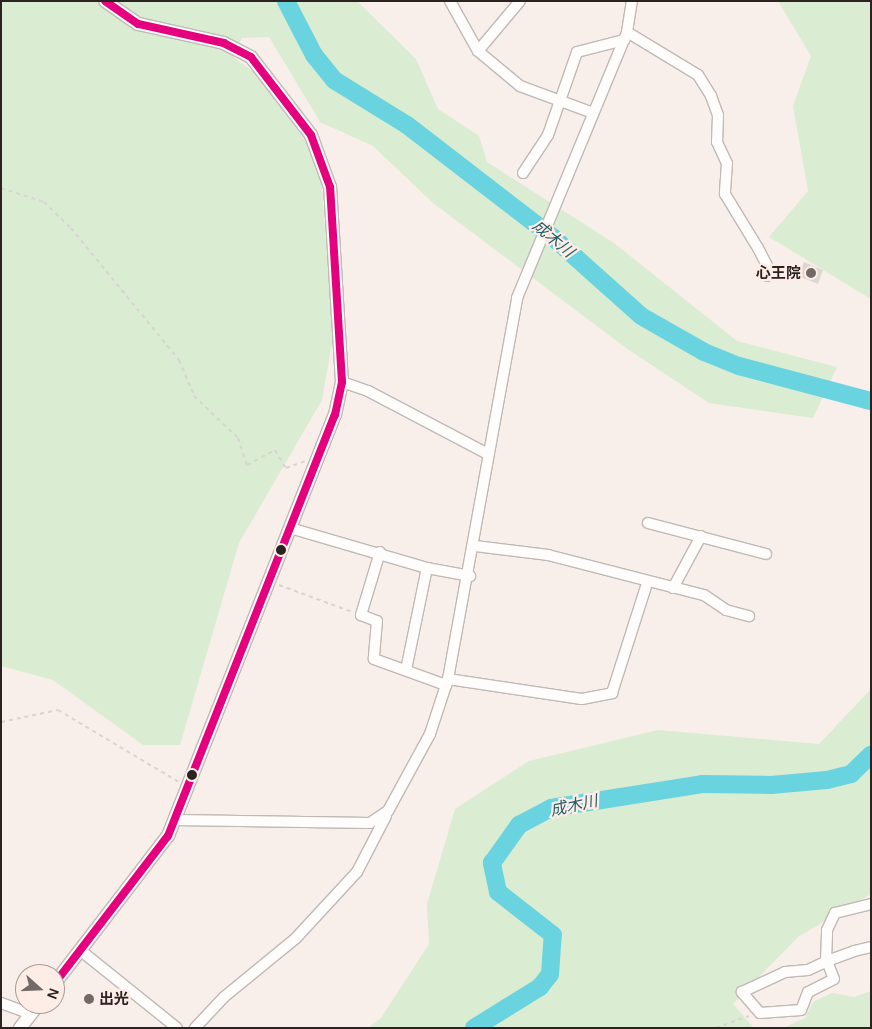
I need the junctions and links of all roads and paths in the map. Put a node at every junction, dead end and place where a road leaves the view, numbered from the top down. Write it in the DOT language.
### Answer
graph roads {
  1 [pos="105,1"];
  2 [pos="450,1"];
  3 [pos="520,1"];
  4 [pos="632,1"];
  5 [pos="626,36"];
  6 [pos="478,52"];
  7 [pos="560,102"];
  8 [pos="593,113"];
  9 [pos="523,173"];
  10 [pos="1,188"];
  11 [pos="767,276"];
  12 [pos="342,382"];
  13 [pos="488,454"];
  14 [pos="317,461"];
  15 [pos="648,523"];
  16 [pos="290,528"];
  17 [pos="701,536"];
  18 [pos="475,546"];
  19 [pos="380,552"];
  20 [pos="766,554"];
  21 [pos="427,568"];
  22 [pos="470,576"];
  23 [pos="269,581"];
  24 [pos="647,583"];
  25 [pos="673,588"];
  26 [pos="361,615"];
  27 [pos="750,616"];
  28 [pos="406,670"];
  29 [pos="447,682"];
  30 [pos="1,722"];
  31 [pos="189,786"];
  32 [pos="388,811"];
  33 [pos="175,820"];
  34 [pos="871,904"];
  35 [pos="871,947"];
  36 [pos="80,950"];
  37 [pos="827,961"];
  38 [pos="65,970"];
  39 [pos="1,1003"];
  40 [pos="15,1005"];
  41 [pos="758,1012"];
  42 [pos="31,1014"];
  43 [pos="20,1028"];
  44 [pos="177,1028"];
  45 [pos="194,1028"];
  46 [pos="716,1028"];
  1 -- 12 [label="main road"];
  2 -- 6 [label="street"];
  3 -- 6 [label="street"];
  4 -- 5 [label="street"];
  5 -- 7 [label="street"];
  5 -- 8 [label="street"];
  5 -- 11 [label="street"];
  6 -- 7 [label="street"];
  7 -- 8 [label="street"];
  7 -- 9 [label="street"];
  8 -- 13 [label="street"];
  10 -- 14 [label="path"];
  12 -- 13 [label="street"];
  12 -- 14 [label="main road"];
  13 -- 18 [label="street"];
  14 -- 16 [label="main road"];
  15 -- 17 [label="street"];
  16 -- 19 [label="street"];
  16 -- 23 [label="main road"];
  17 -- 20 [label="street"];
  17 -- 25 [label="street"];
  18 -- 22 [label="street"];
  18 -- 24 [label="street"];
  19 -- 21 [label="street"];
  19 -- 26 [label="street"];
  21 -- 22 [label="street"];
  21 -- 28 [label="street"];
  22 -- 29 [label="street"];
  23 -- 26 [label="path"];
  23 -- 31 [label="main road"];
  24 -- 25 [label="street"];
  24 -- 29 [label="street"];
  25 -- 27 [label="street"];
  26 -- 28 [label="street"];
  28 -- 29 [label="street"];
  29 -- 32 [label="street"];
  30 -- 31 [label="path"];
  31 -- 33 [label="main road"];
  32 -- 33 [label="street"];
  32 -- 45 [label="street"];
  33 -- 36 [label="main road"];
  34 -- 37 [label="street"];
  35 -- 37 [label="street"];
  36 -- 38 [label="main road"];
  36 -- 44 [label="street"];
  37 -- 41 [label="street"];
  37 -- 41 [label="street"];
  39 -- 40 [label="street"];
  41 -- 46 [label="path"];
  42 -- 43 [label="main road"];
}
